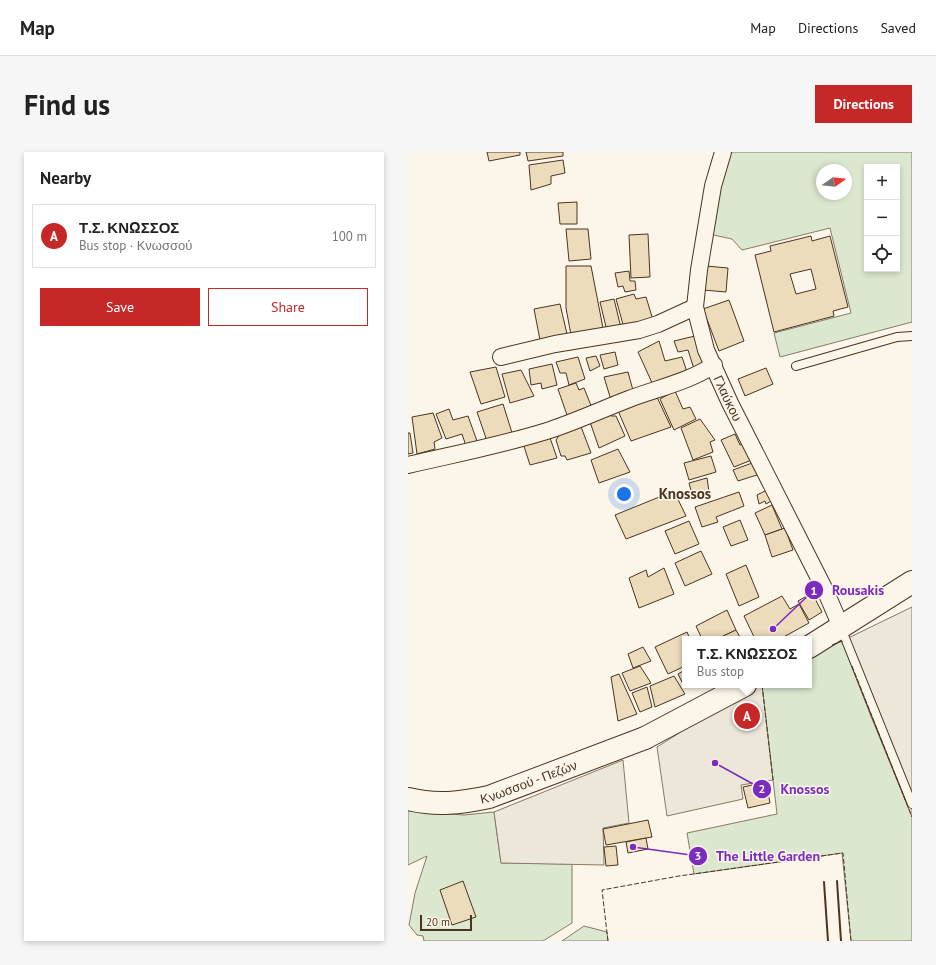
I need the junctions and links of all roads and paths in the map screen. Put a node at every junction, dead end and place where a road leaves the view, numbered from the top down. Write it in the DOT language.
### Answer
graph roads {
  1 [pos="723,152"];
  2 [pos="695,307"];
  3 [pos="912,336"];
  4 [pos="501,357"];
  5 [pos="714,365"];
  6 [pos="796,366"];
  7 [pos="408,465"];
  8 [pos="912,582"];
  9 [pos="841,627"];
  10 [pos="812,645"];
  11 [pos="739,688"];
  12 [pos="408,800"];
  13 [pos="912,804"];
  1 -- 2 [label="street, Γλαύκου"];
  2 -- 4 [label="street"];
  2 -- 5 [label="street, Γλαύκου"];
  3 -- 6 [label="lane"];
  5 -- 7 [label="street"];
  5 -- 9 [label="street, Γλαύκου"];
  8 -- 9 [label="main road"];
  9 -- 10 [label="main road"];
  9 -- 13 [label="lane"];
  11 -- 12 [label="main road, Κνωσσού - Πεζών"];
}
